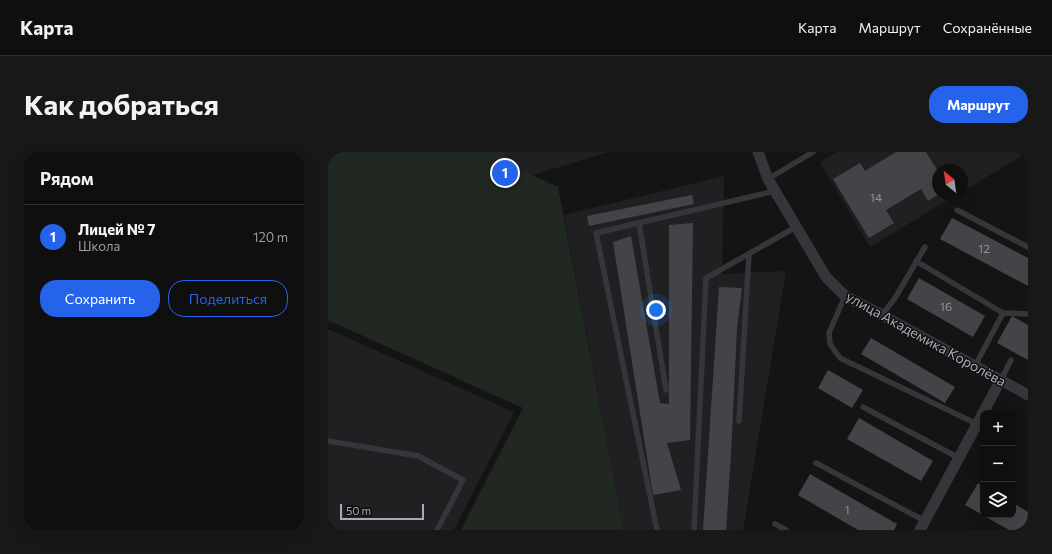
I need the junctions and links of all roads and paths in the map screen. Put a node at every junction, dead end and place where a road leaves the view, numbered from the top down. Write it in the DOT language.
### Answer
graph roads {
  1 [pos="758,152"];
  2 [pos="813,152"];
  3 [pos="768,179"];
  4 [pos="775,191"];
  5 [pos="957,210"];
  6 [pos="639,223"];
  7 [pos="796,227"];
  8 [pos="925,247"];
  9 [pos="1028,247"];
  10 [pos="749,254"];
  11 [pos="916,261"];
  12 [pos="845,296"];
  13 [pos="1003,313"];
  14 [pos="882,314"];
  15 [pos="1028,314"];
  16 [pos="1011,360"];
  17 [pos="975,366"];
  18 [pos="1000,380"];
  19 [pos="666,390"];
  20 [pos="1028,395"];
  21 [pos="863,407"];
  22 [pos="985,410"];
  23 [pos="980,418"];
  24 [pos="739,422"];
  25 [pos="977,424"];
  26 [pos="328,441"];
  27 [pos="959,458"];
  28 [pos="816,463"];
  29 [pos="775,524"];
  30 [pos="923,525"];
  31 [pos="437,530"];
  32 [pos="657,530"];
  33 [pos="694,530"];
  34 [pos="786,530"];
  1 -- 3 [label="street, улица Академика Королёва"];
  2 -- 3 [label="lane"];
  3 -- 4 [label="street, улица Академика Королёва"];
  4 -- 6 [label="lane"];
  4 -- 7 [label="street, улица Академика Королёва"];
  5 -- 9 [label="lane"];
  6 -- 19 [label="lane"];
  6 -- 32 [label="lane"];
  7 -- 10 [label="lane"];
  7 -- 12 [label="street, улица Академика Королёва"];
  8 -- 11 [label="lane"];
  10 -- 24 [label="lane"];
  10 -- 33 [label="lane"];
  11 -- 13 [label="lane"];
  11 -- 14 [label="lane"];
  12 -- 14 [label="street, улица Академика Королёва"];
  12 -- 25 [label="lane"];
  13 -- 15 [label="lane"];
  13 -- 17 [label="lane"];
  14 -- 17 [label="street, улица Академика Королёва"];
  16 -- 18 [label="lane"];
  17 -- 18 [label="street, улица Академика Королёва"];
  18 -- 20 [label="street, улица Академика Королёва"];
  18 -- 22 [label="street"];
  21 -- 27 [label="lane"];
  23 -- 25 [label="street"];
  25 -- 27 [label="street"];
  26 -- 31 [label="lane"];
  27 -- 30 [label="street"];
  28 -- 30 [label="lane"];
  29 -- 34 [label="lane"];
}
